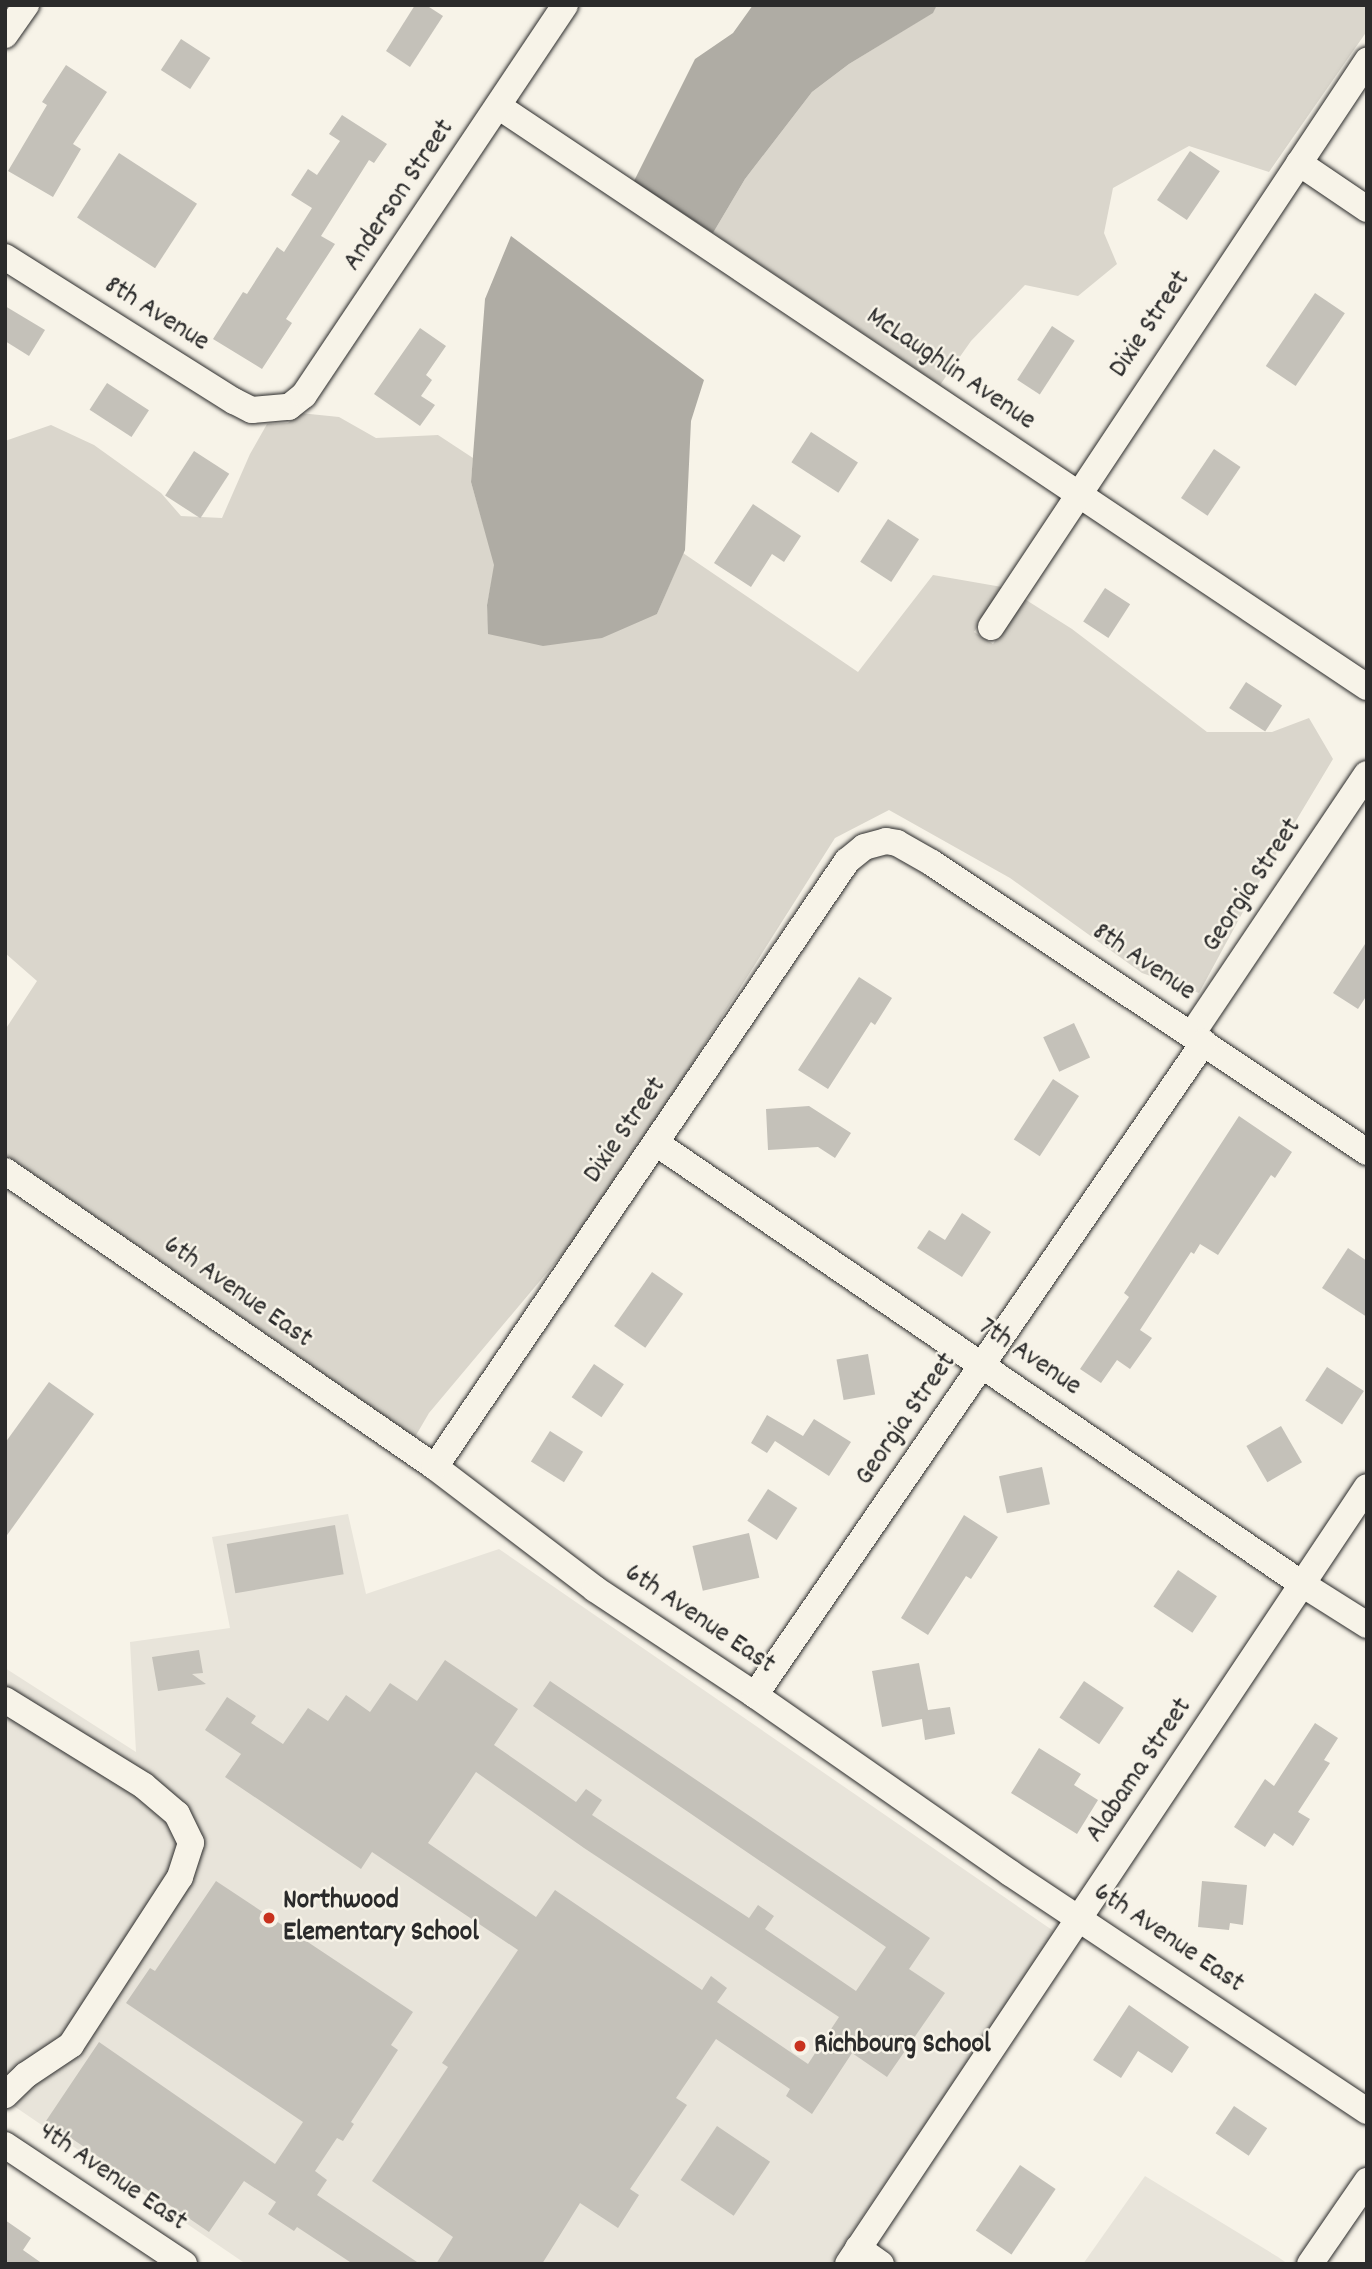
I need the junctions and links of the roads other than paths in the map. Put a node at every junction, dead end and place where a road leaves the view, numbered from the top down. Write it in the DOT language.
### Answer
graph roads {
  1 [pos="26,5"];
  2 [pos="565,5"];
  3 [pos="5,35"];
  4 [pos="1367,61"];
  5 [pos="498,106"];
  6 [pos="1299,163"];
  7 [pos="1367,209"];
  8 [pos="5,257"];
  9 [pos="278,410"];
  10 [pos="1078,492"];
  11 [pos="991,627"];
  12 [pos="1367,687"];
  13 [pos="1367,774"];
  14 [pos="877,844"];
  15 [pos="1198,1038"];
  16 [pos="656,1143"];
  17 [pos="1367,1152"];
  18 [pos="5,1171"];
  19 [pos="984,1364"];
  20 [pos="435,1466"];
  21 [pos="1367,1487"];
  22 [pos="1302,1584"];
  23 [pos="1367,1625"];
  24 [pos="755,1695"];
  25 [pos="5,1700"];
  26 [pos="1080,1917"];
  27 [pos="5,2095"];
  28 [pos="1367,2111"];
  29 [pos="5,2145"];
  30 [pos="1367,2181"];
  31 [pos="853,2256"];
  32 [pos="184,2264"];
  33 [pos="881,2264"];
  34 [pos="1310,2264"];
  1 -- 3 [label="street"];
  2 -- 5 [label="street, Anderson Street"];
  4 -- 6 [label="street, Dixie Street"];
  5 -- 9 [label="street, Anderson Street"];
  5 -- 10 [label="street, McLaughlin Avenue"];
  6 -- 7 [label="street"];
  6 -- 10 [label="street, Dixie Street"];
  8 -- 9 [label="street, 8th Avenue"];
  10 -- 11 [label="street, Dixie Street"];
  10 -- 12 [label="street, McLaughlin Avenue"];
  13 -- 15 [label="street, Georgia Street"];
  14 -- 15 [label="street, 8th Avenue"];
  14 -- 16 [label="street, Dixie Street"];
  15 -- 17 [label="street, 8th Avenue"];
  15 -- 19 [label="street, Georgia Street"];
  16 -- 19 [label="street, 7th Avenue"];
  16 -- 20 [label="street, Dixie Street"];
  18 -- 20 [label="street, 6th Avenue East"];
  19 -- 22 [label="street, 7th Avenue"];
  19 -- 24 [label="street, Georgia Street"];
  20 -- 24 [label="street, 6th Avenue East"];
  21 -- 22 [label="street, Alabama Street"];
  22 -- 23 [label="street, 7th Avenue"];
  22 -- 26 [label="street, Alabama Street"];
  24 -- 26 [label="street, 6th Avenue East"];
  25 -- 27 [label="street"];
  26 -- 28 [label="street, 6th Avenue East"];
  26 -- 31 [label="street, Alabama Street"];
  29 -- 32 [label="street, 4th Avenue East"];
  30 -- 34 [label="street"];
  31 -- 33 [label="street"];
}
